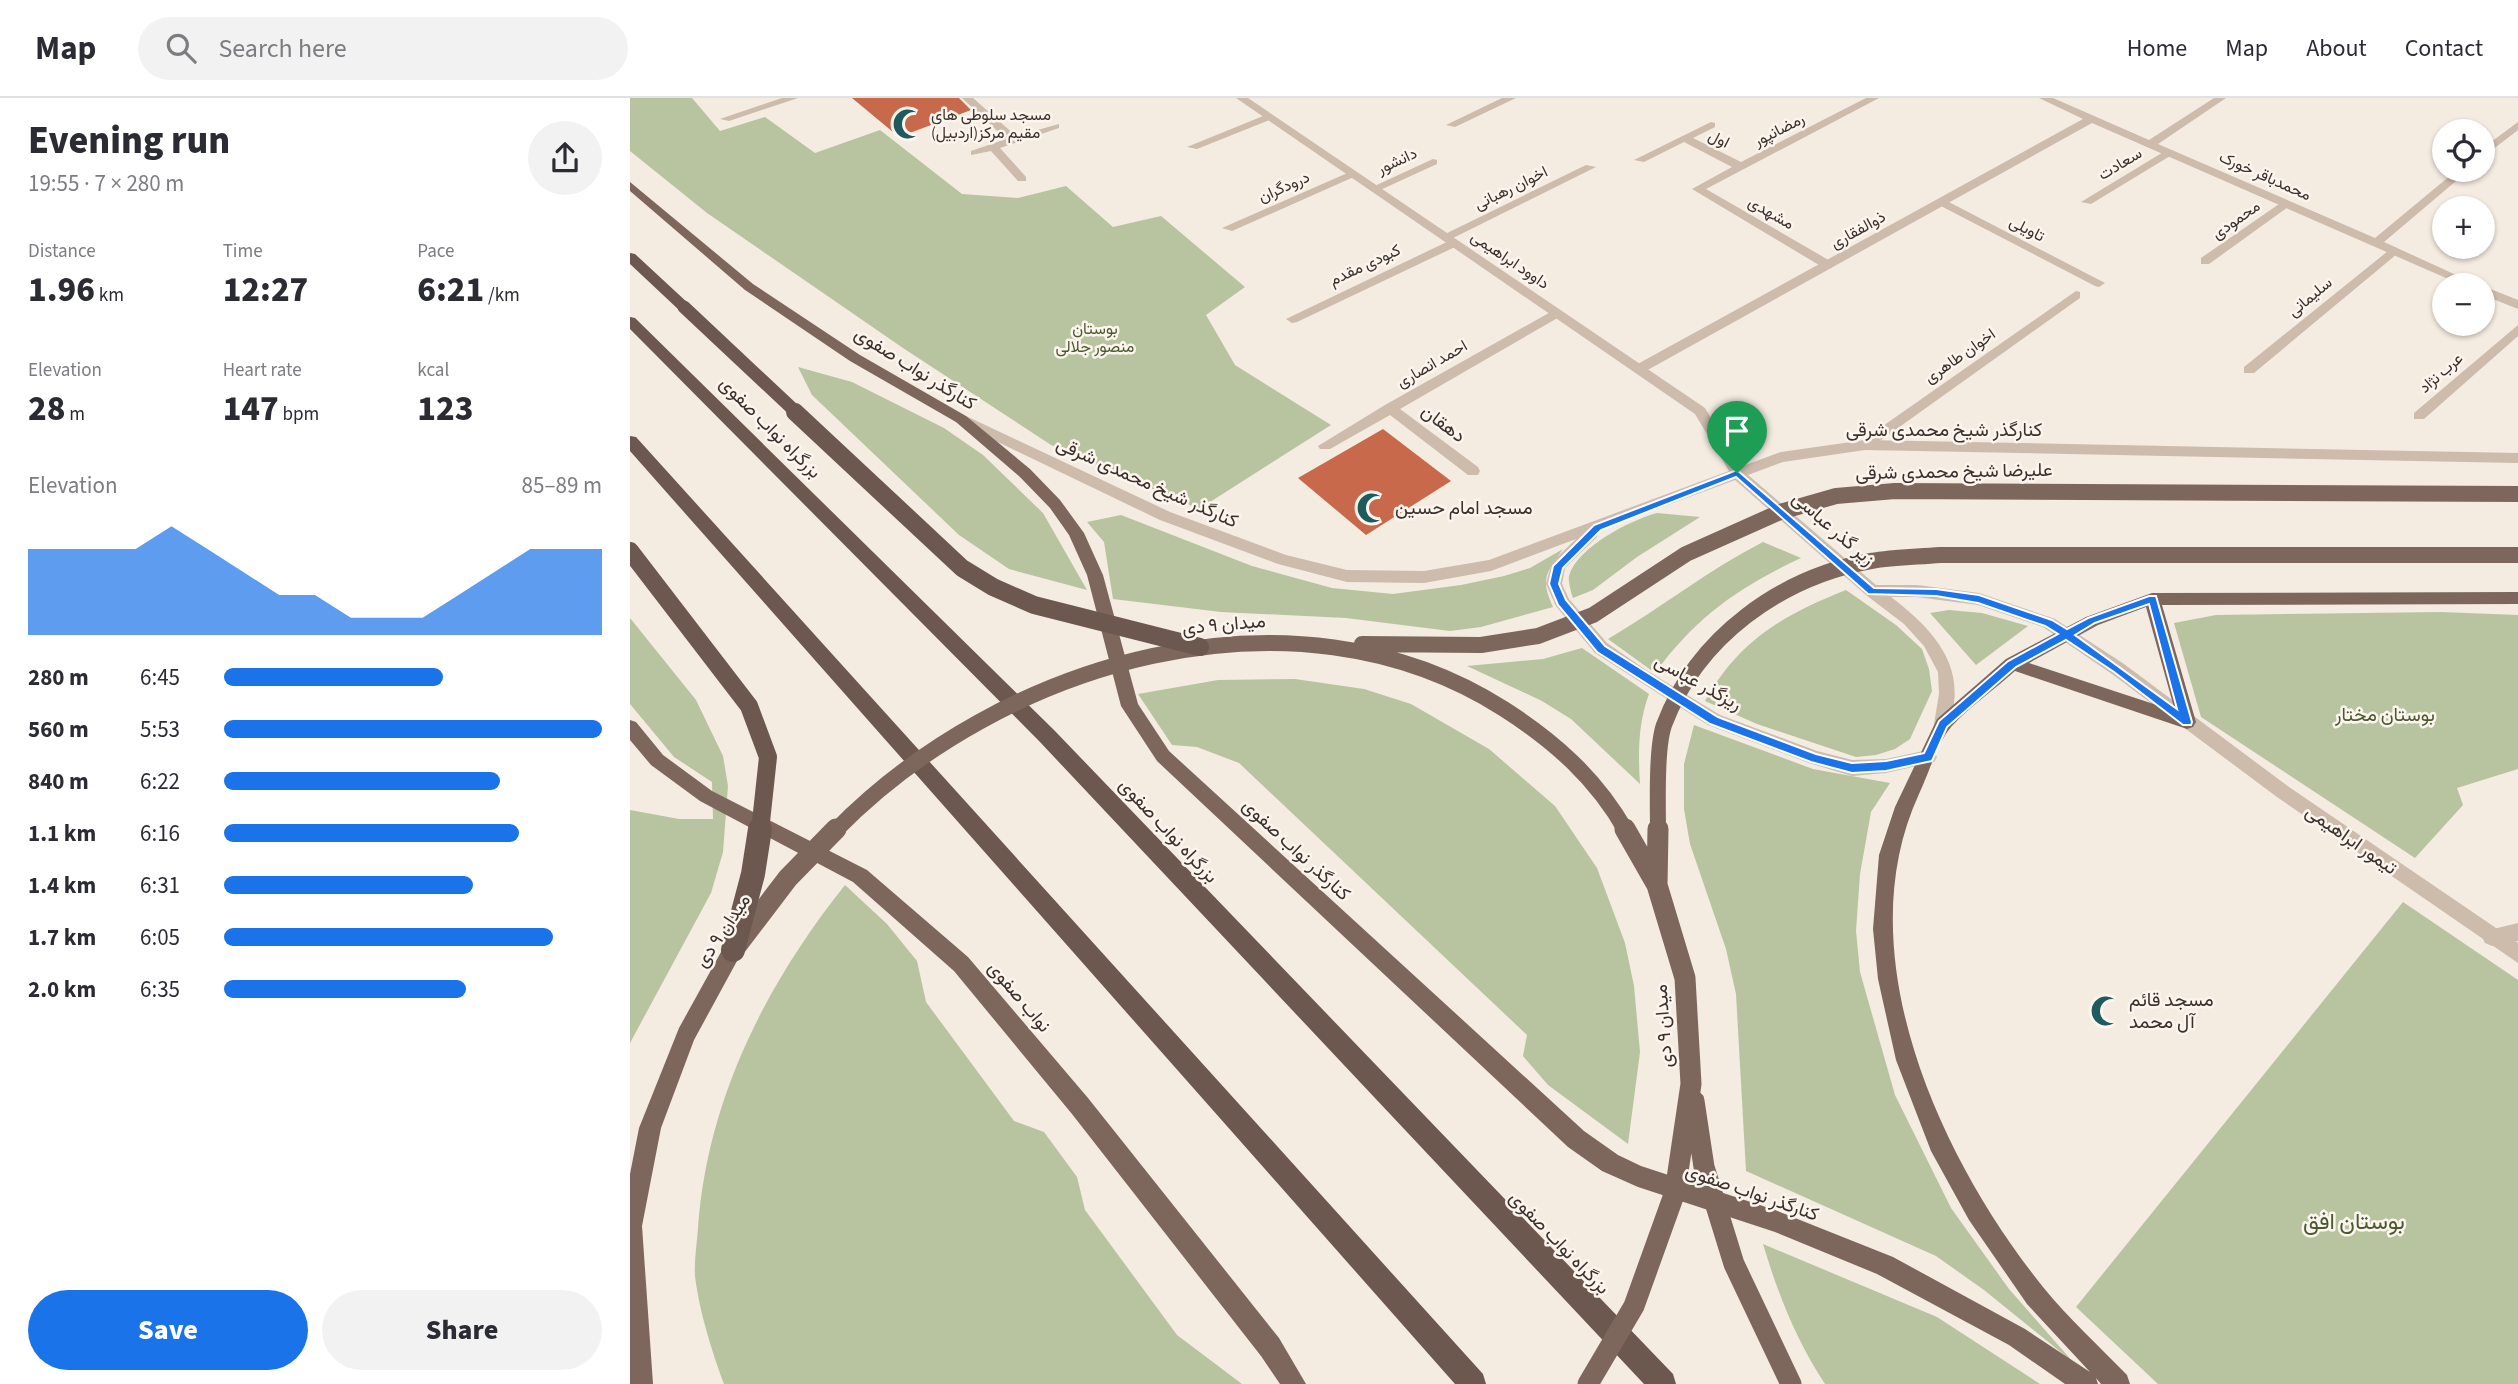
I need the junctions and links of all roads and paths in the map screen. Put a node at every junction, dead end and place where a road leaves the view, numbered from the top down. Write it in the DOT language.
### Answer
graph roads {
  1 [pos="793,98"];
  2 [pos="967,98"];
  3 [pos="1241,98"];
  4 [pos="1511,98"];
  5 [pos="1874,98"];
  6 [pos="2044,98"];
  7 [pos="2221,98"];
  8 [pos="1268,117"];
  9 [pos="725,119"];
  10 [pos="2091,119"];
  11 [pos="1451,125"];
  12 [pos="1711,125"];
  13 [pos="2518,125"];
  14 [pos="1055,126"];
  15 [pos="1684,138"];
  16 [pos="1014,140"];
  17 [pos="2150,144"];
  18 [pos="2495,144"];
  19 [pos="1194,146"];
  20 [pos="993,147"];
  21 [pos="975,153"];
  22 [pos="2169,153"];
  23 [pos="1640,160"];
  24 [pos="1433,162"];
  25 [pos="1590,167"];
  26 [pos="1741,167"];
  27 [pos="1352,174"];
  28 [pos="1022,178"];
  29 [pos="2450,182"];
  30 [pos="630,185"];
  31 [pos="1374,189"];
  32 [pos="1698,189"];
  33 [pos="1941,202"];
  34 [pos="2087,202"];
  35 [pos="2286,204"];
  36 [pos="1228,228"];
  37 [pos="1449,240"];
  38 [pos="2376,243"];
  39 [pos="2393,251"];
  40 [pos="630,257"];
  41 [pos="2205,261"];
  42 [pos="1828,265"];
  43 [pos="2445,273"];
  44 [pos="2099,283"];
  45 [pos="2076,295"];
  46 [pos="2495,295"];
  47 [pos="2518,305"];
  48 [pos="1556,313"];
  49 [pos="1292,319"];
  50 [pos="630,321"];
  51 [pos="2518,329"];
  52 [pos="1639,369"];
  53 [pos="2249,370"];
  54 [pos="1390,408"];
  55 [pos="2419,416"];
  56 [pos="961,419"];
  57 [pos="630,441"];
  58 [pos="1865,445"];
  59 [pos="1325,446"];
  60 [pos="2518,458"];
  61 [pos="1473,471"];
  62 [pos="1737,473"];
  63 [pos="2518,494"];
  64 [pos="1597,528"];
  65 [pos="630,551"];
  66 [pos="2518,555"];
  67 [pos="1872,592"];
  68 [pos="2518,598"];
  69 [pos="2152,599"];
  70 [pos="2067,635"];
  71 [pos="1299,643"];
  72 [pos="1200,647"];
  73 [pos="2012,664"];
  74 [pos="2187,722"];
  75 [pos="1943,724"];
  76 [pos="630,727"];
  77 [pos="1927,757"];
  78 [pos="1657,885"];
  79 [pos="2518,932"];
  80 [pos="2492,937"];
  81 [pos="733,950"];
  82 [pos="2518,954"];
  83 [pos="1691,1084"];
  84 [pos="630,1227"];
  85 [pos="641,1384"];
  86 [pos="1294,1384"];
  87 [pos="1474,1384"];
  88 [pos="1588,1384"];
  89 [pos="1663,1384"];
  90 [pos="1791,1384"];
  91 [pos="2086,1384"];
  92 [pos="2118,1384"];
  1 -- 9 [label="street"];
  2 -- 16 [label="street"];
  3 -- 8 [label="street, داوود ابراهیمی"];
  4 -- 11 [label="street"];
  5 -- 26 [label="street, رمضانپور"];
  6 -- 10 [label="street, محمدباقر خورک"];
  7 -- 17 [label="street"];
  8 -- 19 [label="street"];
  8 -- 27 [label="street, داوود ابراهیمی"];
  10 -- 17 [label="street, محمدباقر خورک"];
  10 -- 33 [label="street, ذوالفقاری"];
  12 -- 15 [label="street, اول"];
  13 -- 18 [label="street"];
  14 -- 16 [label="street"];
  15 -- 23 [label="street, اول"];
  15 -- 26 [label="street, اول"];
  16 -- 20 [label="street"];
  17 -- 22 [label="street, محمدباقر خورک"];
  20 -- 21 [label="street"];
  20 -- 28 [label="street"];
  22 -- 34 [label="street, سعادت"];
  22 -- 35 [label="street, محمدباقر خورک"];
  24 -- 31 [label="street, دانشور"];
  25 -- 37 [label="street, اخوان رهبانی"];
  26 -- 32 [label="street, رمضانپور"];
  27 -- 31 [label="street, داوود ابراهیمی"];
  27 -- 36 [label="street, درودگران"];
  29 -- 38 [label="street"];
  30 -- 56 [label="main road, کنارگذر نواب صفوی"];
  31 -- 37 [label="street, داوود ابراهیمی"];
  32 -- 42 [label="street, مشهدی"];
  33 -- 42 [label="street, ذوالفقاری"];
  33 -- 44 [label="street, تاویلی"];
  35 -- 38 [label="street, محمدباقر خورک"];
  35 -- 41 [label="street, محمودی"];
  37 -- 48 [label="street, داوود ابراهیمی"];
  37 -- 49 [label="street, کبودی مقدم"];
  38 -- 39 [label="street, محمدباقر خورک"];
  39 -- 43 [label="street, محمدباقر خورک"];
  39 -- 53 [label="street, سلیمانی"];
  40 -- 72 [label="highway, bridge"];
  42 -- 52 [label="street, ذوالفقاری"];
  45 -- 58 [label="street, اخوان طاهری"];
  46 -- 47 [label="street"];
  48 -- 52 [label="street, داوود ابراهیمی"];
  48 -- 54 [label="street, احمد انصاری"];
  50 -- 89 [label="highway, بزرگراه نواب صفوی"];
  51 -- 55 [label="street, عرب نژاد"];
  52 -- 62 [label="street, داوود ابراهیمی"];
  54 -- 59 [label="street, احمد انصاری"];
  54 -- 61 [label="street, دهقان"];
  56 -- 64 [label="street, کنارگذر شیخ محمدی شرقی"];
  56 -- 91 [label="main road, کنارگذر نواب صفوی"];
  57 -- 87 [label="highway"];
  58 -- 60 [label="street, کنارگذر شیخ محمدی شرقی"];
  58 -- 62 [label="street, کنارگذر شیخ محمدی شرقی"];
  62 -- 64 [label="street, کنارگذر شیخ محمدی شرقی"];
  62 -- 67 [label="street, زیر گذر عباسی"];
  63 -- 71 [label="main road, علیرضا شیخ محمدی شرقی, bridge"];
  64 -- 77 [label="street, ریزگذر عباسی"];
  65 -- 81 [label="highway, bridge"];
  66 -- 78 [label="main road, bridge"];
  67 -- 70 [label="street, تیمور ابراهیمی"];
  67 -- 75 [label="street, زیر گذر عباسی"];
  68 -- 69 [label="main road"];
  69 -- 70 [label="main road"];
  69 -- 74 [label="main road"];
  70 -- 73 [label="main road"];
  70 -- 74 [label="street, تیمور ابراهیمی"];
  71 -- 72 [label="main road, میدان ۹ دی, bridge"];
  71 -- 78 [label="main road, میدان ۹ دی, bridge"];
  72 -- 81 [label="main road, میدان ۹ دی, bridge"];
  73 -- 74 [label="main road"];
  73 -- 75 [label="main road"];
  74 -- 80 [label="street, تیمور ابراهیمی"];
  75 -- 77 [label="main road"];
  76 -- 86 [label="main road, نواب صفوی"];
  77 -- 92 [label="main road"];
  78 -- 83 [label="main road, میدان ۹ دی, bridge"];
  79 -- 80 [label="street"];
  80 -- 82 [label="street, تیمور ابراهیمی"];
  81 -- 84 [label="main road, میدان ۹ دی"];
  83 -- 88 [label="main road, میدان ۹ دی, bridge"];
  83 -- 90 [label="main road, bridge"];
  84 -- 85 [label="main road, میدان ۹ دی"];
}
